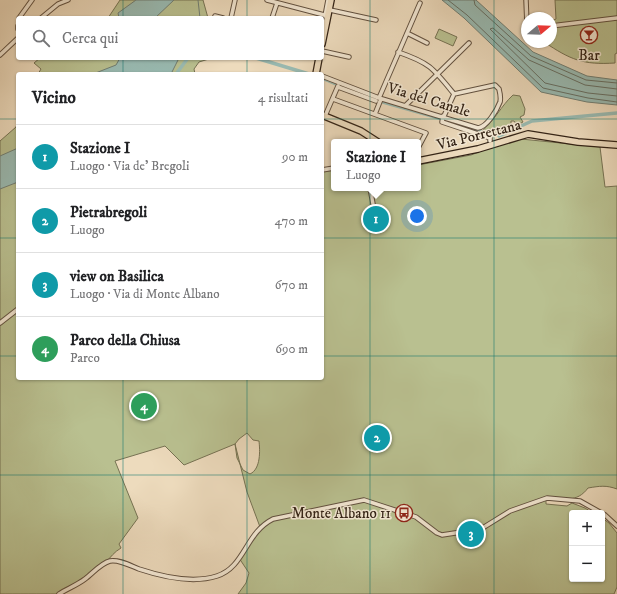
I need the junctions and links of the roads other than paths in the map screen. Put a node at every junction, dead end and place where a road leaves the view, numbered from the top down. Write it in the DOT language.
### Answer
graph roads {
  1 [pos="32,0"];
  2 [pos="68,0"];
  3 [pos="235,0"];
  4 [pos="267,0"];
  5 [pos="328,0"];
  6 [pos="332,0"];
  7 [pos="526,0"];
  8 [pos="277,3"];
  9 [pos="420,3"];
  10 [pos="330,10"];
  11 [pos="526,12"];
  12 [pos="20,16"];
  13 [pos="43,16"];
  14 [pos="231,16"];
  15 [pos="273,16"];
  16 [pos="326,16"];
  17 [pos="617,18"];
  18 [pos="376,20"];
  19 [pos="557,25"];
  20 [pos="324,30"];
  21 [pos="407,33"];
  22 [pos="16,40"];
  23 [pos="469,42"];
  24 [pos="427,43"];
  25 [pos="324,52"];
  26 [pos="398,52"];
  27 [pos="0,55"];
  28 [pos="349,57"];
  29 [pos="319,60"];
  30 [pos="317,72"];
  31 [pos="437,74"];
  32 [pos="324,77"];
  33 [pos="339,83"];
  34 [pos="338,87"];
  35 [pos="454,94"];
  36 [pos="333,99"];
  37 [pos="379,99"];
  38 [pos="405,106"];
  39 [pos="324,113"];
  40 [pos="375,114"];
  41 [pos="324,115"];
  42 [pos="443,116"];
  43 [pos="373,139"];
  44 [pos="490,141"];
  45 [pos="421,142"];
  46 [pos="617,144"];
  47 [pos="421,160"];
  48 [pos="371,191"];
  49 [pos="373,204"];
  50 [pos="16,311"];
  51 [pos="0,323"];
  52 [pos="617,526"];
  53 [pos="59,594"];
  1 -- 12 [label="street"];
  2 -- 13 [label="street"];
  3 -- 14 [label="street"];
  4 -- 8 [label="street"];
  5 -- 16 [label="street"];
  6 -- 10 [label="main road"];
  7 -- 11 [label="street"];
  8 -- 15 [label="street"];
  8 -- 16 [label="street"];
  9 -- 21 [label="street"];
  10 -- 16 [label="main road"];
  10 -- 18 [label="street"];
  16 -- 20 [label="main road"];
  17 -- 19 [label="street"];
  21 -- 24 [label="street"];
  21 -- 26 [label="street"];
  22 -- 27 [label="street"];
  23 -- 31 [label="street"];
  25 -- 28 [label="street"];
  26 -- 31 [label="street"];
  26 -- 37 [label="street"];
  29 -- 30 [label="main road"];
  31 -- 35 [label="street"];
  31 -- 38 [label="street"];
  32 -- 33 [label="street, Via del Canale"];
  33 -- 34 [label="street"];
  33 -- 37 [label="street, Via del Canale"];
  34 -- 36 [label="street"];
  34 -- 37 [label="street"];
  35 -- 42 [label="street"];
  35 -- 42 [label="street, Via del Canale"];
  36 -- 39 [label="street"];
  36 -- 40 [label="street"];
  37 -- 38 [label="street, Via del Canale"];
  37 -- 40 [label="street"];
  38 -- 42 [label="street, Via del Canale"];
  40 -- 45 [label="street"];
  41 -- 43 [label="main road"];
  42 -- 44 [label="street"];
  46 -- 47 [label="main road, Via Porrettana"];
  48 -- 49 [label="street"];
  50 -- 51 [label="street"];
  52 -- 53 [label="street"];
}
